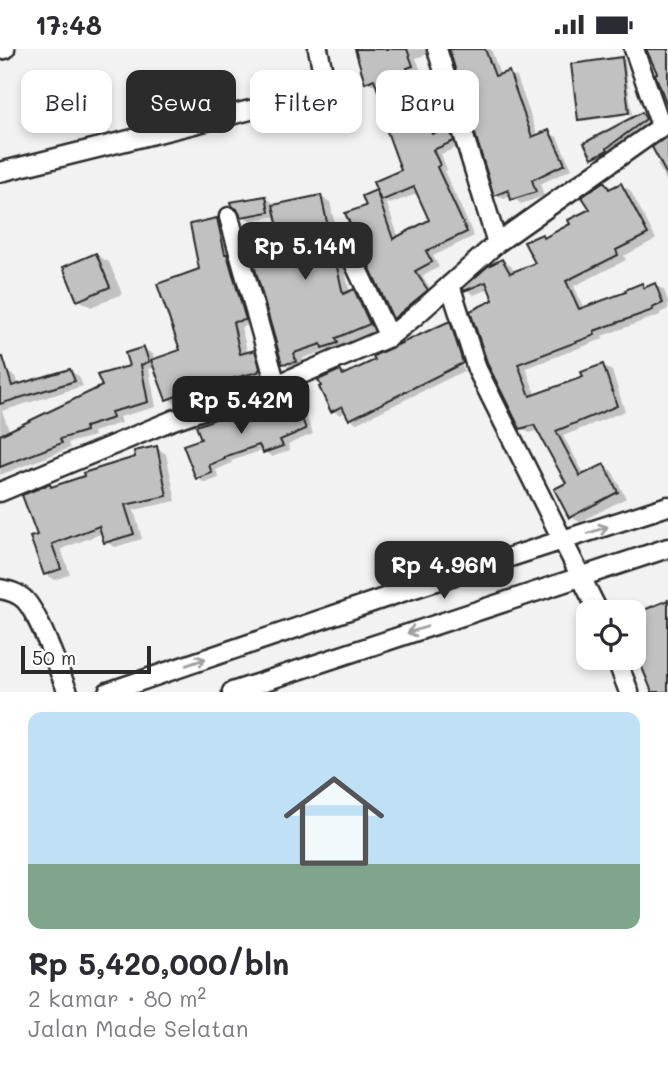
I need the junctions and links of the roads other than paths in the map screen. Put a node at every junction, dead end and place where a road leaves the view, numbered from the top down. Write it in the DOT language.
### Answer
graph roads {
  1 [pos="318,49"];
  2 [pos="437,49"];
  3 [pos="634,49"];
  4 [pos="665,124"];
  5 [pos="0,172"];
  6 [pos="229,217"];
  7 [pos="341,235"];
  8 [pos="497,243"];
  9 [pos="450,285"];
  10 [pos="389,337"];
  11 [pos="276,385"];
  12 [pos="0,492"];
  13 [pos="668,506"];
  14 [pos="562,542"];
  15 [pos="668,548"];
  16 [pos="583,578"];
  17 [pos="0,589"];
  18 [pos="593,600"];
  19 [pos="621,670"];
  20 [pos="68,692"];
  21 [pos="108,692"];
  22 [pos="233,692"];
  23 [pos="629,692"];
  1 -- 5 [label="street"];
  2 -- 8 [label="street"];
  3 -- 4 [label="street"];
  4 -- 8 [label="street"];
  6 -- 11 [label="street"];
  7 -- 10 [label="street"];
  8 -- 9 [label="street"];
  9 -- 10 [label="street"];
  9 -- 14 [label="street"];
  10 -- 11 [label="street"];
  11 -- 12 [label="street"];
  14 -- 13 [label="street, one-way"];
  14 -- 16 [label="street"];
  21 -- 14 [label="street, one-way"];
  15 -- 16 [label="street"];
  16 -- 18 [label="street"];
  16 -- 22 [label="street, one-way"];
  17 -- 20 [label="street"];
  19 -- 23 [label="street"];
}
